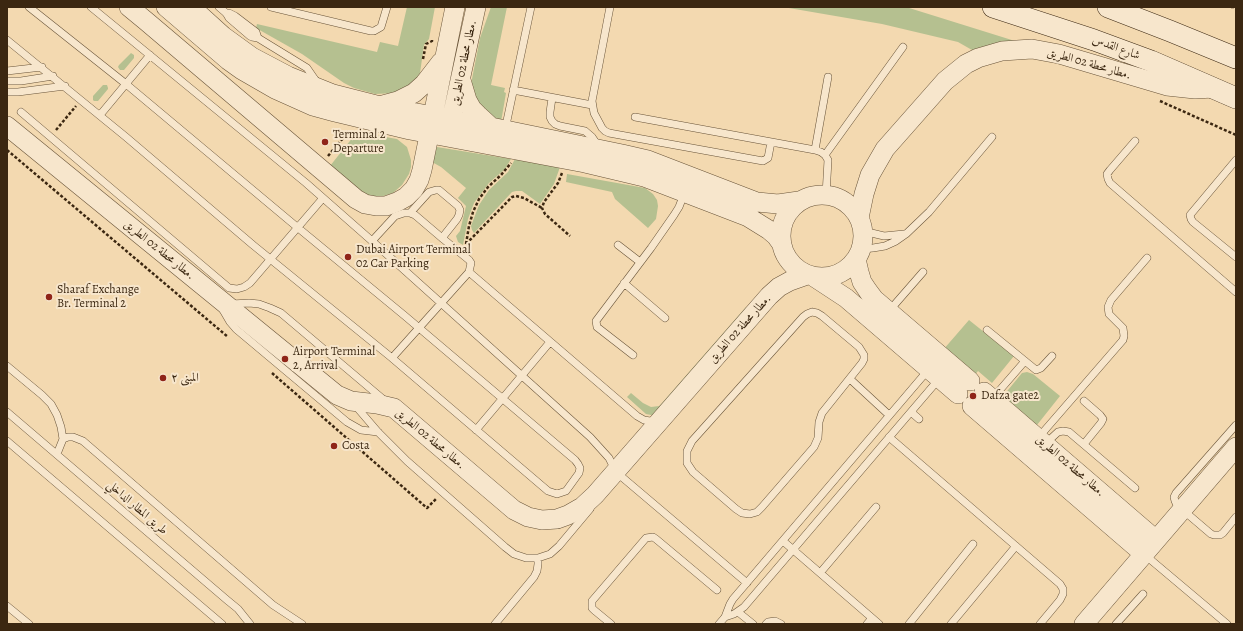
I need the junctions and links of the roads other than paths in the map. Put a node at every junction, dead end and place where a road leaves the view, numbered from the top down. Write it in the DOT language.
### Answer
graph roads {
  1 [pos="29,7"];
  2 [pos="92,7"];
  3 [pos="129,7"];
  4 [pos="166,7"];
  5 [pos="191,7"];
  6 [pos="219,7"];
  7 [pos="271,7"];
  8 [pos="387,7"];
  9 [pos="455,7"];
  10 [pos="476,7"];
  11 [pos="531,7"];
  12 [pos="610,7"];
  13 [pos="993,7"];
  14 [pos="1108,7"];
  15 [pos="7,40"];
  16 [pos="903,47"];
  17 [pos="150,55"];
  18 [pos="445,56"];
  19 [pos="1236,58"];
  20 [pos="42,67"];
  21 [pos="7,70"];
  22 [pos="53,76"];
  23 [pos="828,78"];
  24 [pos="7,80"];
  25 [pos="461,80"];
  26 [pos="126,84"];
  27 [pos="65,86"];
  28 [pos="1215,88"];
  29 [pos="320,89"];
  30 [pos="513,90"];
  31 [pos="7,92"];
  32 [pos="552,98"];
  33 [pos="1236,98"];
  34 [pos="592,105"];
  35 [pos="380,106"];
  36 [pos="21,112"];
  37 [pos="100,115"];
  38 [pos="635,117"];
  39 [pos="452,119"];
  40 [pos="431,125"];
  41 [pos="7,126"];
  42 [pos="498,129"];
  43 [pos="992,137"];
  44 [pos="448,138"];
  45 [pos="1135,141"];
  46 [pos="771,142"];
  47 [pos="600,150"];
  48 [pos="815,150"];
  49 [pos="825,155"];
  50 [pos="1236,160"];
  51 [pos="685,192"];
  52 [pos="826,195"];
  53 [pos="323,198"];
  54 [pos="799,201"];
  55 [pos="410,213"];
  56 [pos="297,227"];
  57 [pos="906,234"];
  58 [pos="442,238"];
  59 [pos="860,239"];
  60 [pos="372,241"];
  61 [pos="781,242"];
  62 [pos="618,245"];
  63 [pos="1236,257"];
  64 [pos="1147,258"];
  65 [pos="270,259"];
  66 [pos="640,262"];
  67 [pos="469,272"];
  68 [pos="923,272"];
  69 [pos="811,276"];
  70 [pos="624,284"];
  71 [pos="1236,292"];
  72 [pos="222,301"];
  73 [pos="441,303"];
  74 [pos="889,312"];
  75 [pos="665,318"];
  76 [pos="419,328"];
  77 [pos="987,330"];
  78 [pos="550,342"];
  79 [pos="633,355"];
  80 [pos="1052,356"];
  81 [pos="392,358"];
  82 [pos="1025,361"];
  83 [pos="7,366"];
  84 [pos="940,367"];
  85 [pos="522,376"];
  86 [pos="850,379"];
  87 [pos="975,394"];
  88 [pos="503,398"];
  89 [pos="351,401"];
  90 [pos="1084,401"];
  91 [pos="394,408"];
  92 [pos="7,412"];
  93 [pos="911,412"];
  94 [pos="889,415"];
  95 [pos="919,419"];
  96 [pos="659,422"];
  97 [pos="1236,425"];
  98 [pos="476,430"];
  99 [pos="378,432"];
  100 [pos="889,437"];
  101 [pos="63,439"];
  102 [pos="7,441"];
  103 [pos="1084,444"];
  104 [pos="1036,445"];
  105 [pos="1236,447"];
  106 [pos="57,454"];
  107 [pos="616,472"];
  108 [pos="1135,488"];
  109 [pos="595,495"];
  110 [pos="876,507"];
  111 [pos="1182,510"];
  112 [pos="1236,517"];
  113 [pos="1156,540"];
  114 [pos="783,541"];
  115 [pos="972,544"];
  116 [pos="1016,546"];
  117 [pos="793,550"];
  118 [pos="1144,554"];
  119 [pos="538,558"];
  120 [pos="820,573"];
  121 [pos="747,583"];
  122 [pos="717,590"];
  123 [pos="1143,594"];
  124 [pos="7,606"];
  125 [pos="738,612"];
  126 [pos="725,617"];
  127 [pos="872,618"];
  128 [pos="1088,623"];
  129 [pos="29,624"];
  130 [pos="222,624"];
  131 [pos="250,624"];
  132 [pos="302,624"];
  133 [pos="495,624"];
  134 [pos="611,624"];
  135 [pos="719,624"];
  136 [pos="754,624"];
  137 [pos="766,624"];
  138 [pos="781,624"];
  139 [pos="867,624"];
  140 [pos="879,624"];
  141 [pos="909,624"];
  142 [pos="951,624"];
  143 [pos="1040,624"];
  144 [pos="1116,624"];
  145 [pos="1227,624"];
  1 -- 26 [label="lane"];
  2 -- 17 [label="lane"];
  3 -- 40 [label="street, مطار محطة 02 الطريق."];
  4 -- 40 [label="street, مطار محطة 02 الطريق."];
  5 -- 29 [label="street, مطار محطة 02 الطريق."];
  6 -- 29 [label="lane"];
  7 -- 8 [label="lane"];
  9 -- 18 [label="street, مطار محطة 02 الطريق."];
  10 -- 25 [label="street, مطار محطة 02 الطريق."];
  11 -- 30 [label="lane"];
  12 -- 34 [label="lane"];
  13 -- 28 [label="main road, شارع القدس"];
  14 -- 19 [label="main road"];
  15 -- 20 [label="lane"];
  16 -- 49 [label="lane"];
  17 -- 26 [label="lane"];
  17 -- 53 [label="lane"];
  18 -- 35 [label="street"];
  18 -- 40 [label="street, مطار محطة 02 الطريق."];
  20 -- 21 [label="lane"];
  20 -- 22 [label="lane"];
  22 -- 24 [label="lane"];
  22 -- 27 [label="lane"];
  23 -- 48 [label="lane"];
  25 -- 39 [label="street, مطار محطة 02 الطريق."];
  25 -- 42 [label="street"];
  26 -- 37 [label="lane"];
  26 -- 56 [label="lane"];
  27 -- 31 [label="lane"];
  27 -- 37 [label="lane"];
  28 -- 33 [label="main road, شارع القدس"];
  28 -- 59 [label="street, مطار محطة 02 الطريق."];
  29 -- 35 [label="street, مطار محطة 02 الطريق."];
  30 -- 32 [label="lane"];
  30 -- 42 [label="lane"];
  32 -- 34 [label="lane"];
  32 -- 47 [label="lane"];
  34 -- 46 [label="lane"];
  35 -- 40 [label="street, مطار محطة 02 الطريق."];
  36 -- 65 [label="lane"];
  37 -- 65 [label="lane"];
  38 -- 46 [label="lane"];
  39 -- 40 [label="street, مطار محطة 02 الطريق."];
  39 -- 42 [label="street, مطار محطة 02 الطريق."];
  39 -- 44 [label="street, مطار محطة 02 الطريق."];
  40 -- 44 [label="street, مطار محطة 02 الطريق."];
  41 -- 72 [label="street, مطار محطة 02 الطريق."];
  42 -- 47 [label="street, مطار محطة 02 الطريق."];
  43 -- 57 [label="lane"];
  44 -- 51 [label="street, مطار محطة 02 الطريق."];
  45 -- 71 [label="lane"];
  46 -- 48 [label="lane"];
  47 -- 54 [label="street, مطار محطة 02 الطريق."];
  48 -- 49 [label="lane"];
  49 -- 52 [label="lane"];
  50 -- 63 [label="lane"];
  51 -- 61 [label="street, مطار محطة 02 الطريق."];
  51 -- 66 [label="lane"];
  52 -- 54 [label="street"];
  52 -- 59 [label="street"];
  53 -- 56 [label="lane"];
  53 -- 60 [label="lane"];
  54 -- 61 [label="street"];
  55 -- 58 [label="lane"];
  55 -- 58 [label="lane"];
  55 -- 60 [label="lane"];
  56 -- 65 [label="lane"];
  56 -- 76 [label="lane"];
  57 -- 59 [label="lane"];
  57 -- 59 [label="lane"];
  58 -- 67 [label="lane"];
  59 -- 69 [label="street"];
  59 -- 74 [label="street, مطار محطة 02 الطريق."];
  60 -- 73 [label="lane"];
  61 -- 69 [label="street"];
  62 -- 66 [label="lane"];
  64 -- 104 [label="lane"];
  65 -- 81 [label="lane"];
  66 -- 70 [label="lane"];
  67 -- 73 [label="lane"];
  67 -- 78 [label="lane"];
  68 -- 74 [label="lane"];
  69 -- 84 [label="street, مطار محطة 02 الطريق."];
  69 -- 96 [label="street, مطار محطة 02 الطريق."];
  70 -- 75 [label="lane"];
  70 -- 79 [label="lane"];
  72 -- 89 [label="street, مطار محطة 02 الطريق."];
  72 -- 91 [label="lane"];
  72 -- 99 [label="lane"];
  73 -- 76 [label="lane"];
  73 -- 85 [label="lane"];
  74 -- 84 [label="street, مطار محطة 02 الطريق."];
  76 -- 81 [label="lane"];
  76 -- 88 [label="lane"];
  77 -- 82 [label="lane"];
  78 -- 85 [label="lane"];
  78 -- 96 [label="lane"];
  80 -- 82 [label="lane"];
  81 -- 98 [label="lane"];
  82 -- 87 [label="lane"];
  83 -- 101 [label="lane"];
  84 -- 87 [label="street, مطار محطة 02 الطريق."];
  84 -- 93 [label="lane"];
  84 -- 94 [label="lane"];
  85 -- 88 [label="lane"];
  85 -- 107 [label="lane"];
  86 -- 86 [label="lane"];
  86 -- 94 [label="lane"];
  87 -- 104 [label="street, مطار محطة 02 الطريق."];
  88 -- 98 [label="lane"];
  88 -- 98 [label="lane"];
  89 -- 91 [label="street, مطار محطة 02 الطريق."];
  89 -- 99 [label="lane"];
  90 -- 103 [label="lane"];
  91 -- 109 [label="street, مطار محطة 02 الطريق."];
  92 -- 106 [label="lane, طريق المطار الداخلي"];
  93 -- 95 [label="lane"];
  93 -- 100 [label="lane"];
  94 -- 114 [label="lane"];
  96 -- 107 [label="street, مطار محطة 02 الطريق."];
  97 -- 111 [label="lane"];
  99 -- 119 [label="lane"];
  100 -- 116 [label="lane"];
  100 -- 117 [label="lane"];
  101 -- 106 [label="lane"];
  101 -- 132 [label="lane"];
  102 -- 130 [label="lane"];
  103 -- 104 [label="lane"];
  103 -- 108 [label="lane"];
  104 -- 113 [label="street, مطار محطة 02 الطريق."];
  104 -- 118 [label="street, مطار محطة 02 الطريق."];
  105 -- 111 [label="street"];
  106 -- 131 [label="lane, طريق المطار الداخلي"];
  107 -- 109 [label="street, مطار محطة 02 الطريق."];
  107 -- 121 [label="lane"];
  109 -- 119 [label="lane"];
  110 -- 120 [label="lane"];
  111 -- 112 [label="lane"];
  111 -- 113 [label="street"];
  113 -- 118 [label="street"];
  114 -- 117 [label="lane"];
  114 -- 121 [label="lane"];
  115 -- 141 [label="lane"];
  116 -- 142 [label="lane"];
  116 -- 143 [label="lane"];
  117 -- 120 [label="lane"];
  117 -- 125 [label="lane"];
  118 -- 128 [label="street"];
  118 -- 145 [label="lane"];
  119 -- 133 [label="lane"];
  120 -- 127 [label="lane"];
  121 -- 126 [label="lane"];
  122 -- 134 [label="lane"];
  123 -- 144 [label="lane"];
  124 -- 129 [label="lane"];
  125 -- 126 [label="lane"];
  125 -- 136 [label="lane"];
  126 -- 135 [label="lane"];
  127 -- 139 [label="lane"];
  127 -- 140 [label="lane"];
  137 -- 138 [label="lane"];
}
